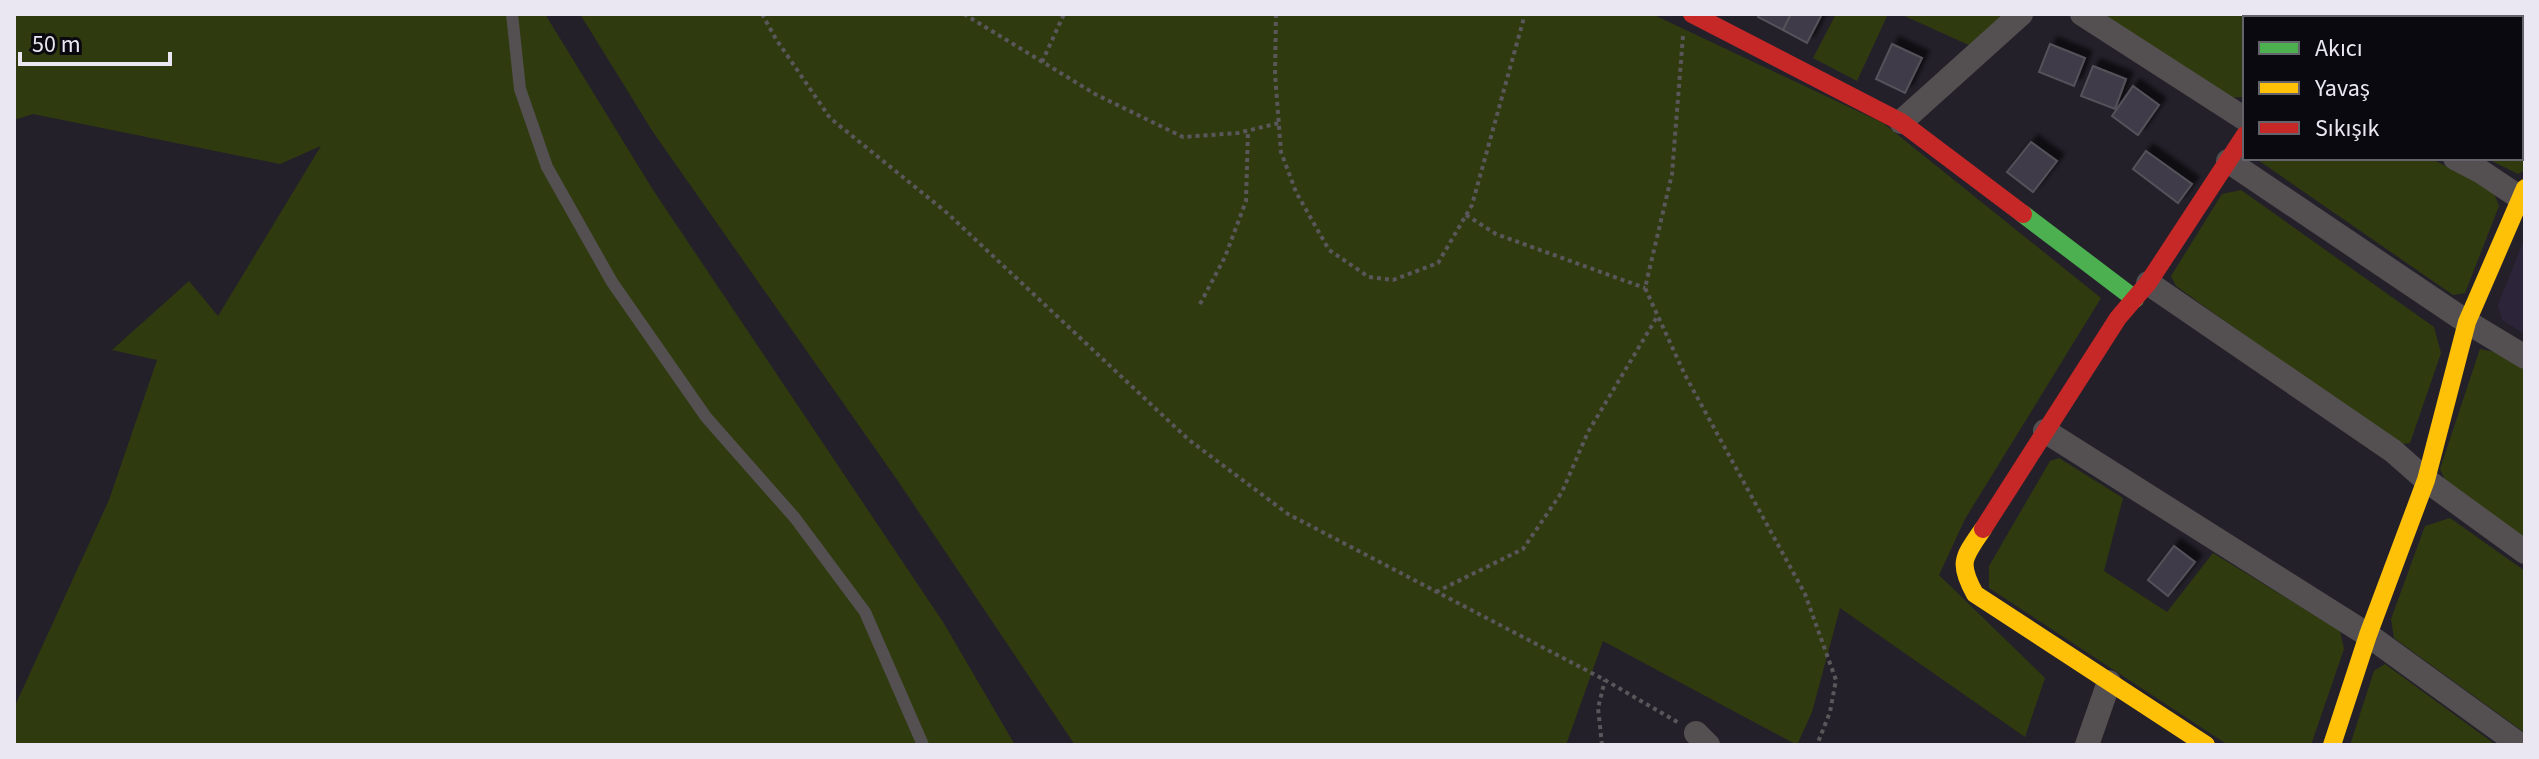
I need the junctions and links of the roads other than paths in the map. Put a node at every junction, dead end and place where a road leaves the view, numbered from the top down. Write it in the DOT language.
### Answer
graph roads {
  1 [pos="512,14"];
  2 [pos="2021,14"];
  3 [pos="2082,14"];
  4 [pos="1688,21"];
  5 [pos="2243,118"];
  6 [pos="1901,122"];
  7 [pos="2243,138"];
  8 [pos="2459,160"];
  9 [pos="2228,161"];
  10 [pos="2522,192"];
  11 [pos="2141,291"];
  12 [pos="2467,322"];
  13 [pos="2525,357"];
  14 [pos="2045,431"];
  15 [pos="2426,480"];
  16 [pos="2525,552"];
  17 [pos="2368,635"];
  18 [pos="2109,682"];
  19 [pos="923,745"];
  20 [pos="2087,745"];
  21 [pos="2206,745"];
  22 [pos="2332,745"];
  23 [pos="2520,745"];
  1 -- 19 [label="lane"];
  2 -- 6 [label="street"];
  3 -- 5 [label="street"];
  4 -- 6 [label="street"];
  6 -- 11 [label="street"];
  7 -- 9 [label="street"];
  8 -- 10 [label="street"];
  9 -- 11 [label="street"];
  9 -- 12 [label="street"];
  10 -- 12 [label="street"];
  11 -- 14 [label="street"];
  11 -- 15 [label="street"];
  12 -- 13 [label="street"];
  12 -- 15 [label="street"];
  14 -- 17 [label="street"];
  14 -- 18 [label="street"];
  15 -- 16 [label="street"];
  15 -- 17 [label="street"];
  17 -- 22 [label="street"];
  17 -- 23 [label="street"];
  18 -- 20 [label="street"];
  18 -- 21 [label="street"];
}
